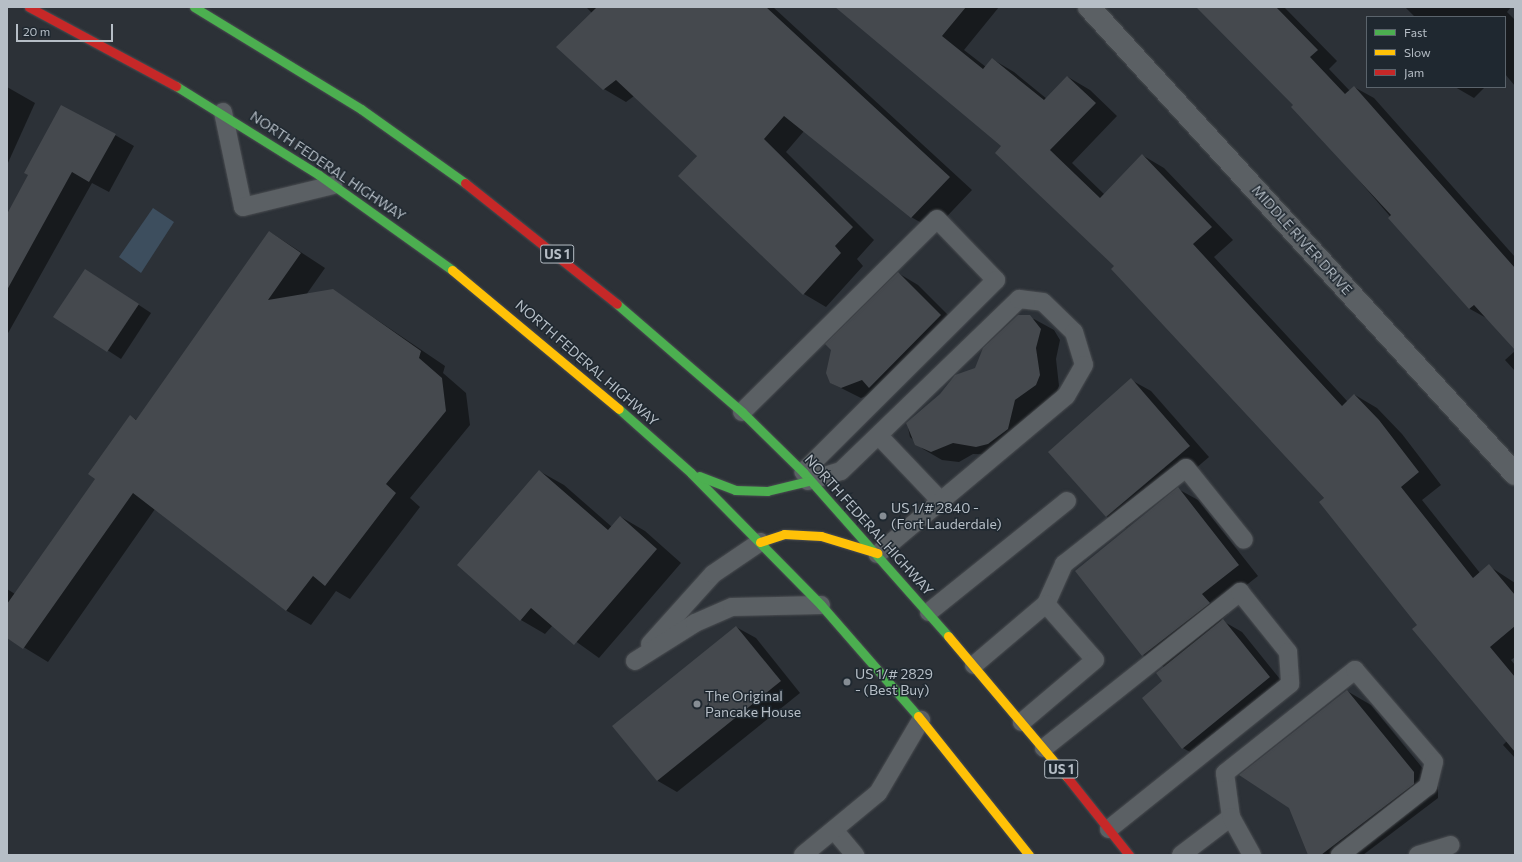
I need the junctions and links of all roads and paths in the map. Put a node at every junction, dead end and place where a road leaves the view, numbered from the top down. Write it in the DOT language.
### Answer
graph roads {
  1 [pos="29,7"];
  2 [pos="194,7"];
  3 [pos="1089,7"];
  4 [pos="222,112"];
  5 [pos="333,185"];
  6 [pos="742,412"];
  7 [pos="879,436"];
  8 [pos="691,472"];
  9 [pos="1515,474"];
  10 [pos="806,476"];
  11 [pos="941,501"];
  12 [pos="1067,501"];
  13 [pos="1244,540"];
  14 [pos="760,542"];
  15 [pos="878,554"];
  16 [pos="1046,604"];
  17 [pos="821,605"];
  18 [pos="929,612"];
  19 [pos="974,665"];
  20 [pos="921,720"];
  21 [pos="1022,722"];
  22 [pos="1044,748"];
  23 [pos="1231,817"];
  24 [pos="1109,829"];
  25 [pos="834,830"];
  26 [pos="1451,845"];
  27 [pos="803,855"];
  28 [pos="855,855"];
  29 [pos="1029,855"];
  30 [pos="1129,855"];
  31 [pos="1181,855"];
  32 [pos="1252,855"];
  33 [pos="1340,855"];
  34 [pos="1418,855"];
  1 -- 4 [label="main road, NORTH FEDERAL HIGHWAY"];
  2 -- 6 [label="main road, NORTH FEDERAL HIGHWAY / US 1"];
  3 -- 9 [label="street, MIDDLE RIVER DRIVE"];
  4 -- 5 [label="main road, NORTH FEDERAL HIGHWAY"];
  4 -- 5 [label="lane"];
  5 -- 8 [label="main road, NORTH FEDERAL HIGHWAY"];
  6 -- 10 [label="main road, NORTH FEDERAL HIGHWAY / US 1"];
  6 -- 10 [label="lane"];
  7 -- 10 [label="lane"];
  7 -- 11 [label="lane"];
  7 -- 11 [label="lane"];
  8 -- 10 [label="main road"];
  8 -- 14 [label="main road, NORTH FEDERAL HIGHWAY"];
  10 -- 15 [label="main road, NORTH FEDERAL HIGHWAY / US 1"];
  11 -- 15 [label="lane"];
  12 -- 18 [label="lane"];
  13 -- 16 [label="lane"];
  14 -- 15 [label="main road"];
  14 -- 17 [label="main road, NORTH FEDERAL HIGHWAY"];
  14 -- 17 [label="lane"];
  15 -- 18 [label="main road, NORTH FEDERAL HIGHWAY / US 1"];
  16 -- 19 [label="lane"];
  16 -- 21 [label="lane"];
  17 -- 20 [label="main road, NORTH FEDERAL HIGHWAY"];
  18 -- 19 [label="main road, NORTH FEDERAL HIGHWAY / US 1"];
  19 -- 21 [label="main road, NORTH FEDERAL HIGHWAY / US 1"];
  20 -- 25 [label="lane"];
  20 -- 29 [label="main road, NORTH FEDERAL HIGHWAY"];
  21 -- 22 [label="main road, NORTH FEDERAL HIGHWAY / US 1"];
  22 -- 24 [label="main road, NORTH FEDERAL HIGHWAY / US 1"];
  22 -- 24 [label="lane"];
  23 -- 31 [label="lane"];
  23 -- 32 [label="lane"];
  23 -- 33 [label="lane"];
  24 -- 30 [label="main road, NORTH FEDERAL HIGHWAY / US 1"];
  25 -- 27 [label="lane"];
  25 -- 28 [label="lane"];
  26 -- 34 [label="lane"];
}
